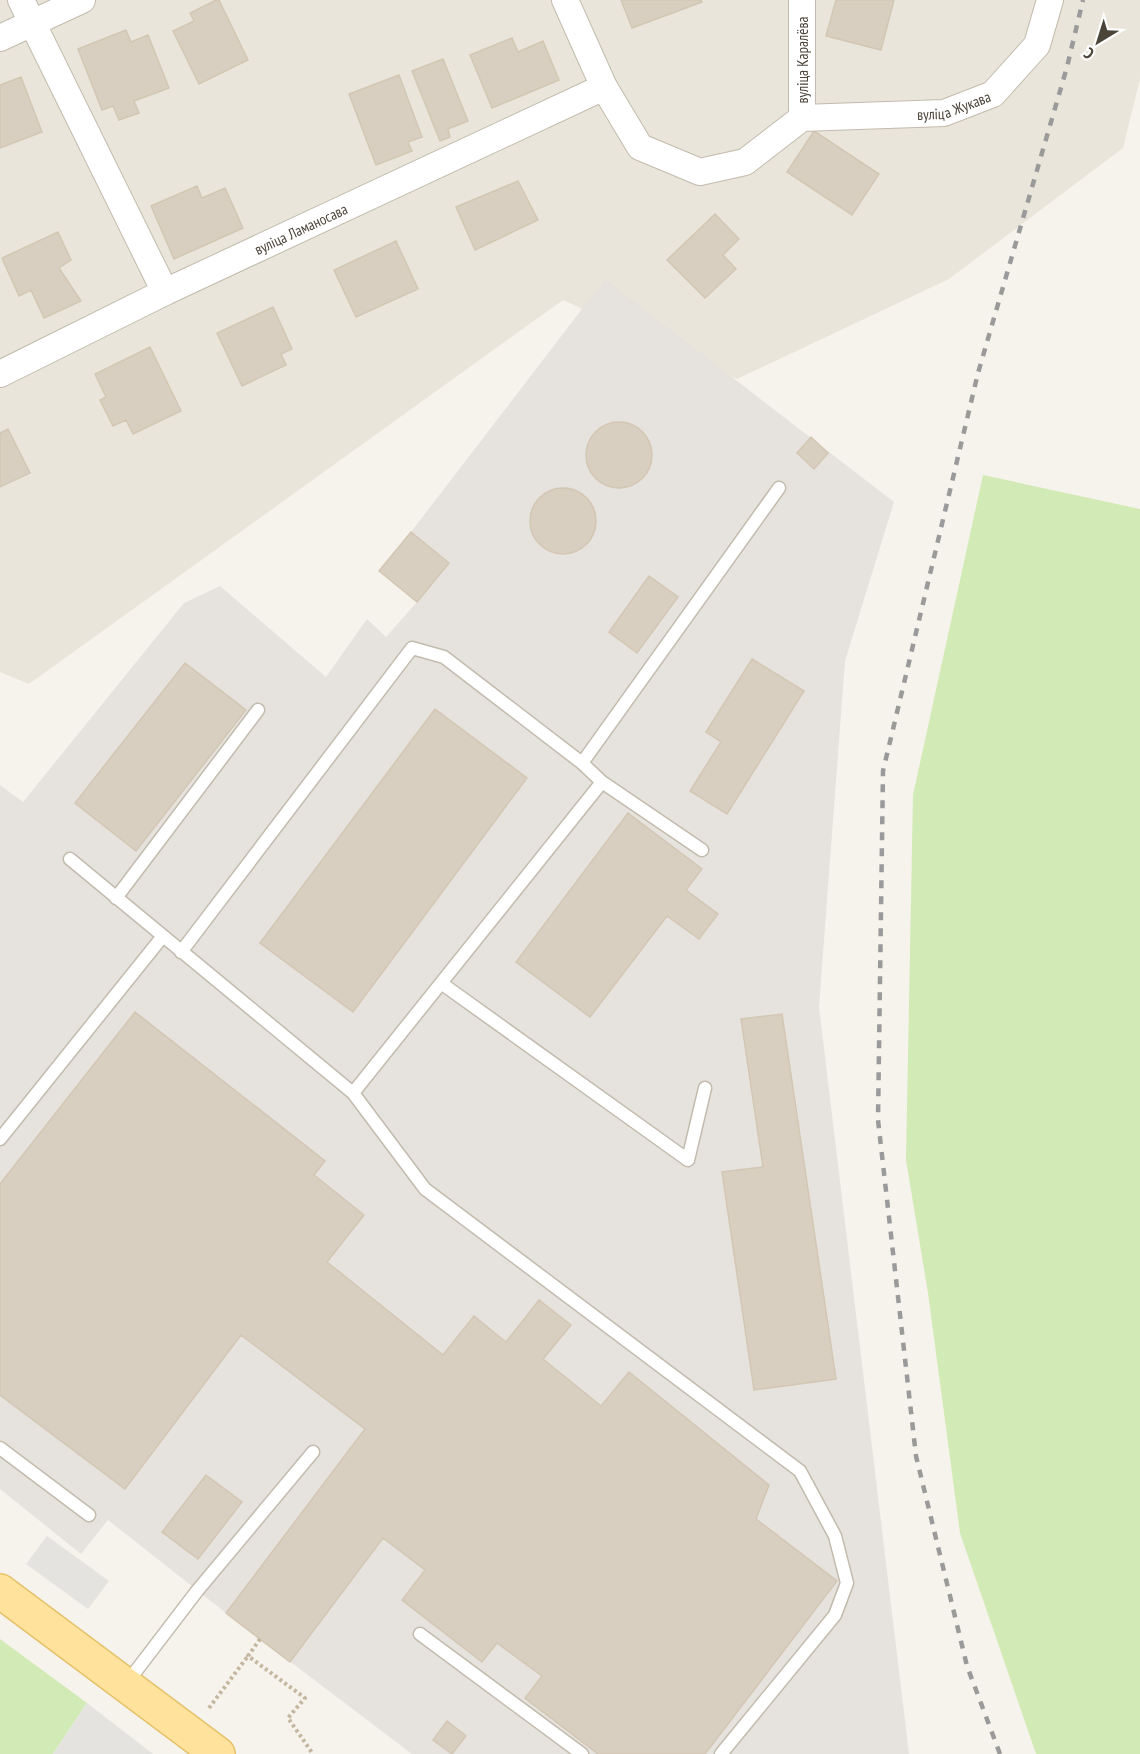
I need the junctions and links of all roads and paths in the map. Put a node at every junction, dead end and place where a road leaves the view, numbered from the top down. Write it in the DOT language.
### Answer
graph roads {
  1 [pos="82,0"];
  2 [pos="566,0"];
  3 [pos="801,0"];
  4 [pos="1050,0"];
  5 [pos="26,11"];
  6 [pos="0,38"];
  7 [pos="604,87"];
  8 [pos="802,118"];
  9 [pos="165,292"];
  10 [pos="0,374"];
  11 [pos="779,488"];
  12 [pos="258,710"];
  13 [pos="582,763"];
  14 [pos="602,782"];
  15 [pos="702,850"];
  16 [pos="70,859"];
  17 [pos="116,898"];
  18 [pos="163,936"];
  19 [pos="182,951"];
  20 [pos="441,983"];
  21 [pos="705,1088"];
  22 [pos="353,1093"];
  23 [pos="0,1139"];
  24 [pos="0,1448"];
  25 [pos="314,1452"];
  26 [pos="89,1515"];
  27 [pos="0,1591"];
  28 [pos="420,1634"];
  29 [pos="260,1639"];
  30 [pos="125,1684"];
  31 [pos="218,1754"];
  32 [pos="313,1754"];
  33 [pos="582,1754"];
  34 [pos="721,1754"];
  1 -- 5 [label="street"];
  2 -- 7 [label="street, вуліца Каралёва"];
  3 -- 8 [label="street, вуліца Каралёва"];
  4 -- 8 [label="street, вуліца Жукава"];
  5 -- 6 [label="street"];
  5 -- 9 [label="street"];
  7 -- 8 [label="street, вуліца Каралёва"];
  7 -- 9 [label="street, вуліца Ламаносава"];
  9 -- 10 [label="street, вуліца Ламаносава"];
  11 -- 13 [label="lane"];
  12 -- 17 [label="lane"];
  13 -- 14 [label="lane"];
  13 -- 19 [label="lane"];
  14 -- 15 [label="lane"];
  14 -- 20 [label="lane"];
  16 -- 17 [label="lane"];
  17 -- 18 [label="lane"];
  18 -- 19 [label="lane"];
  18 -- 23 [label="lane"];
  19 -- 22 [label="lane"];
  20 -- 21 [label="lane"];
  20 -- 22 [label="lane"];
  22 -- 34 [label="lane"];
  24 -- 26 [label="lane"];
  25 -- 30 [label="lane"];
  27 -- 30 [label="main road"];
  28 -- 33 [label="lane"];
  29 -- 32 [label="path"];
  30 -- 31 [label="main road"];
}
